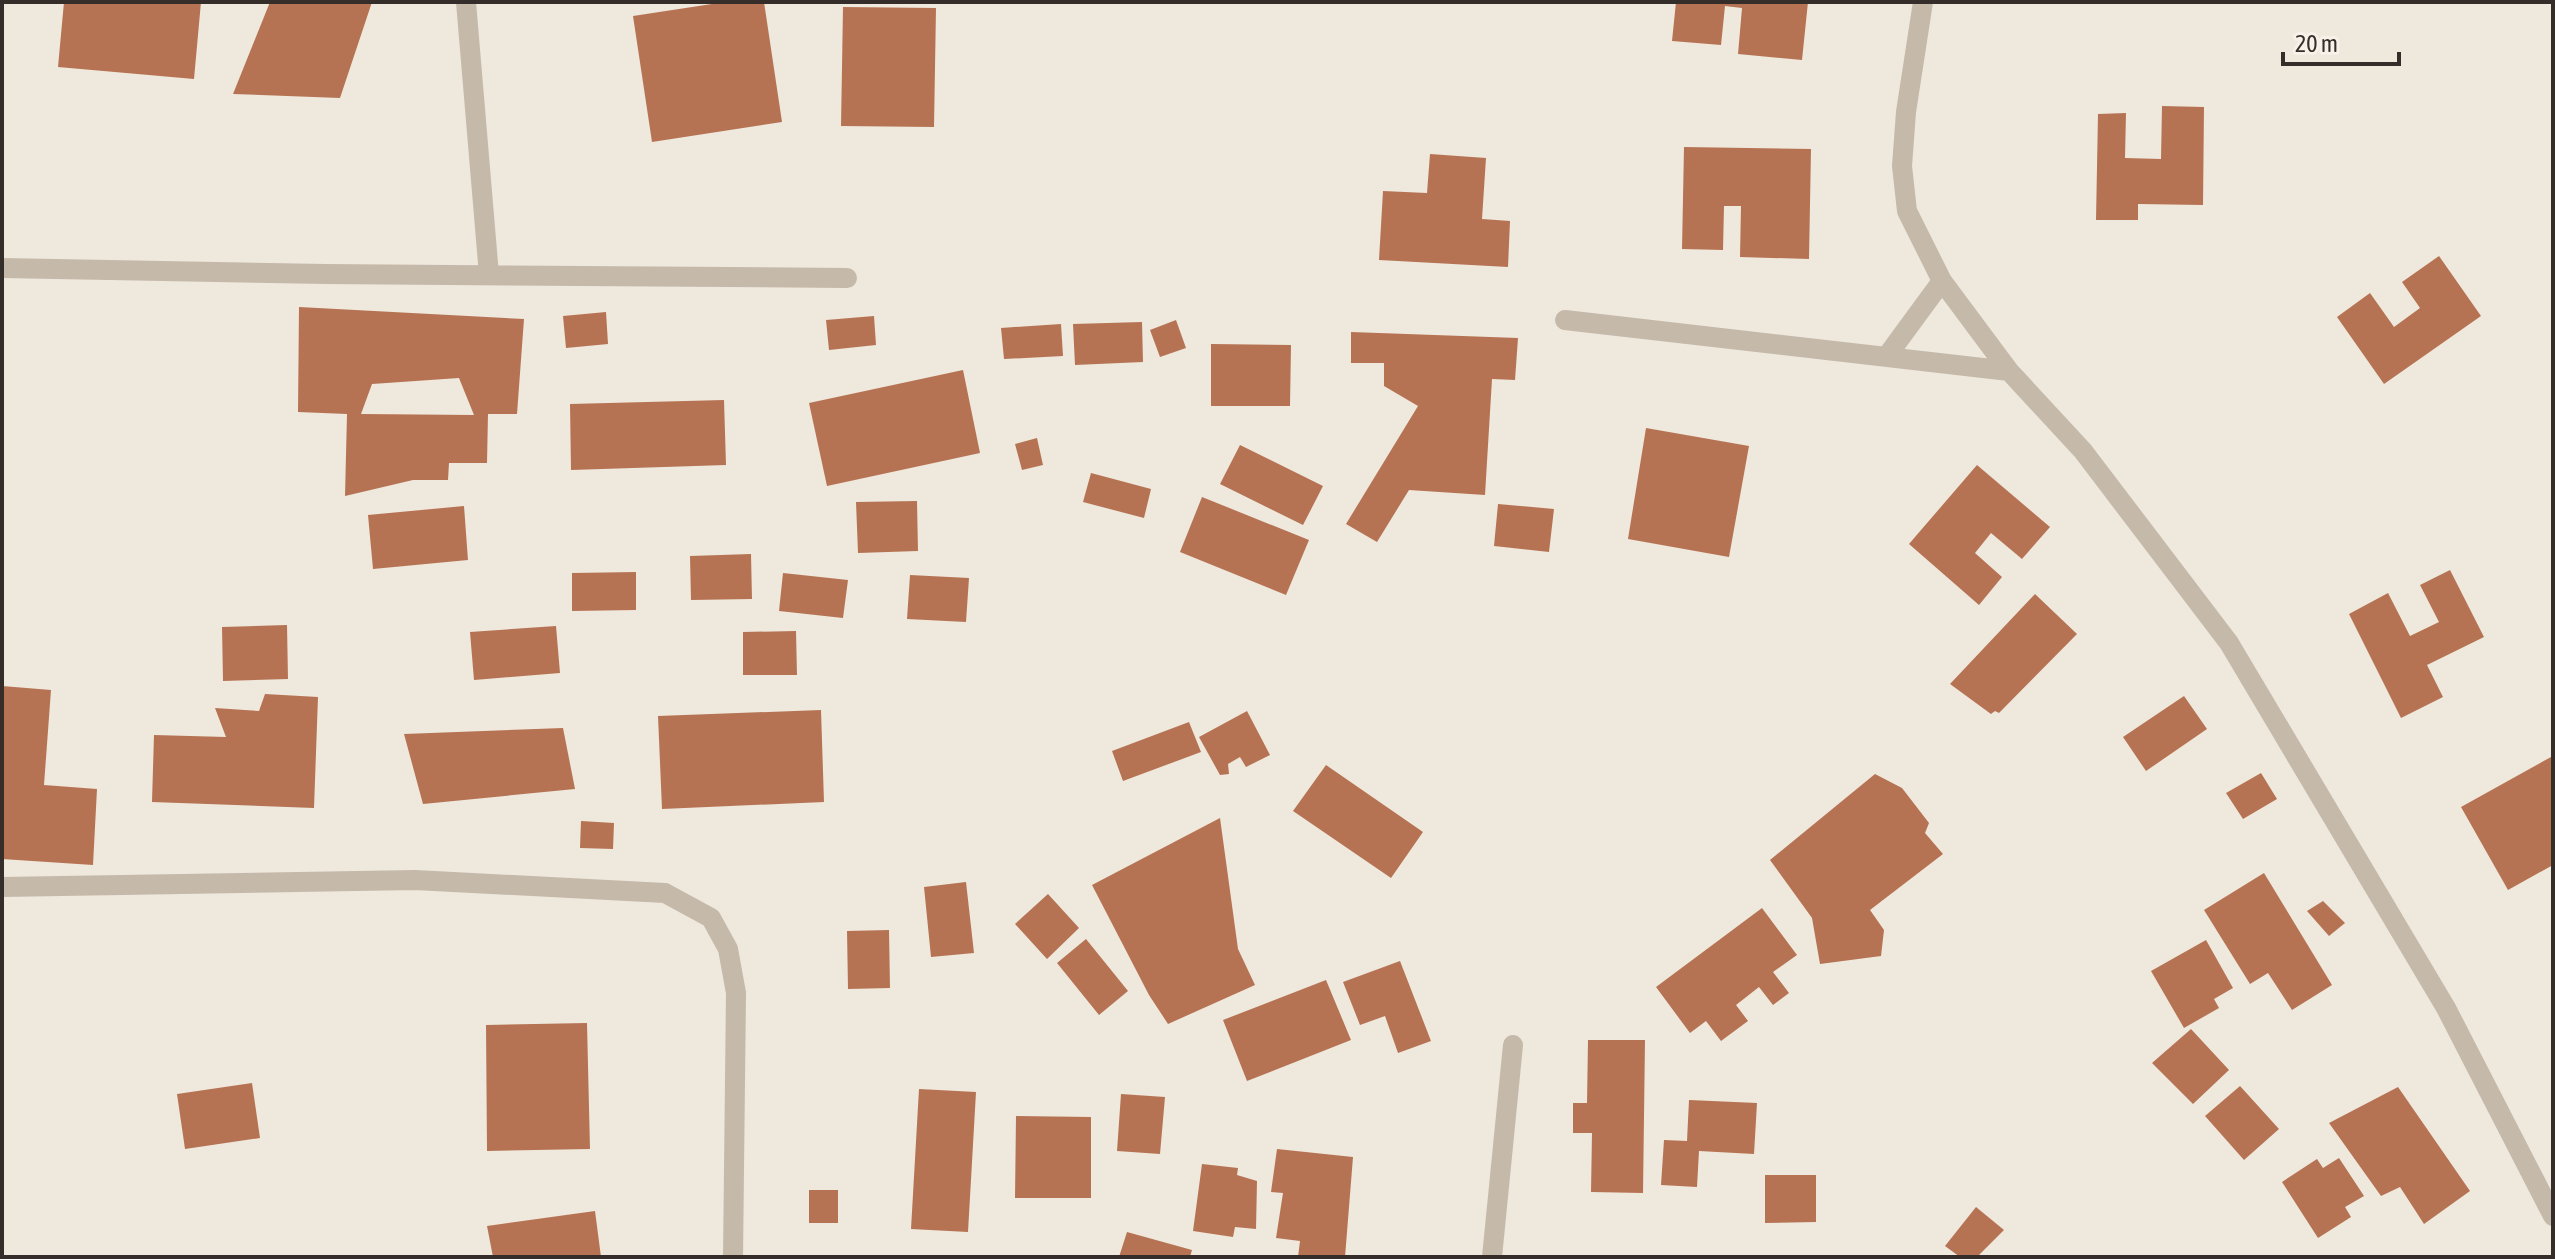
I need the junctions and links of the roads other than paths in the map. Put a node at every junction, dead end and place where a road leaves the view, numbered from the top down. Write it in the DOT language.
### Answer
graph roads {
  1 [pos="466,2"];
  2 [pos="1923,2"];
  3 [pos="2,268"];
  4 [pos="489,275"];
  5 [pos="847,278"];
  6 [pos="1942,281"];
  7 [pos="1565,320"];
  8 [pos="1887,356"];
  9 [pos="2009,371"];
  10 [pos="2,887"];
  11 [pos="1513,1045"];
  12 [pos="2553,1216"];
  13 [pos="733,1257"];
  14 [pos="1492,1257"];
  1 -- 4 [label="street"];
  2 -- 6 [label="street"];
  3 -- 4 [label="street"];
  4 -- 5 [label="street"];
  6 -- 8 [label="street"];
  6 -- 9 [label="street"];
  7 -- 8 [label="street"];
  8 -- 9 [label="street"];
  9 -- 12 [label="street"];
  10 -- 13 [label="street"];
  11 -- 14 [label="street"];
}
